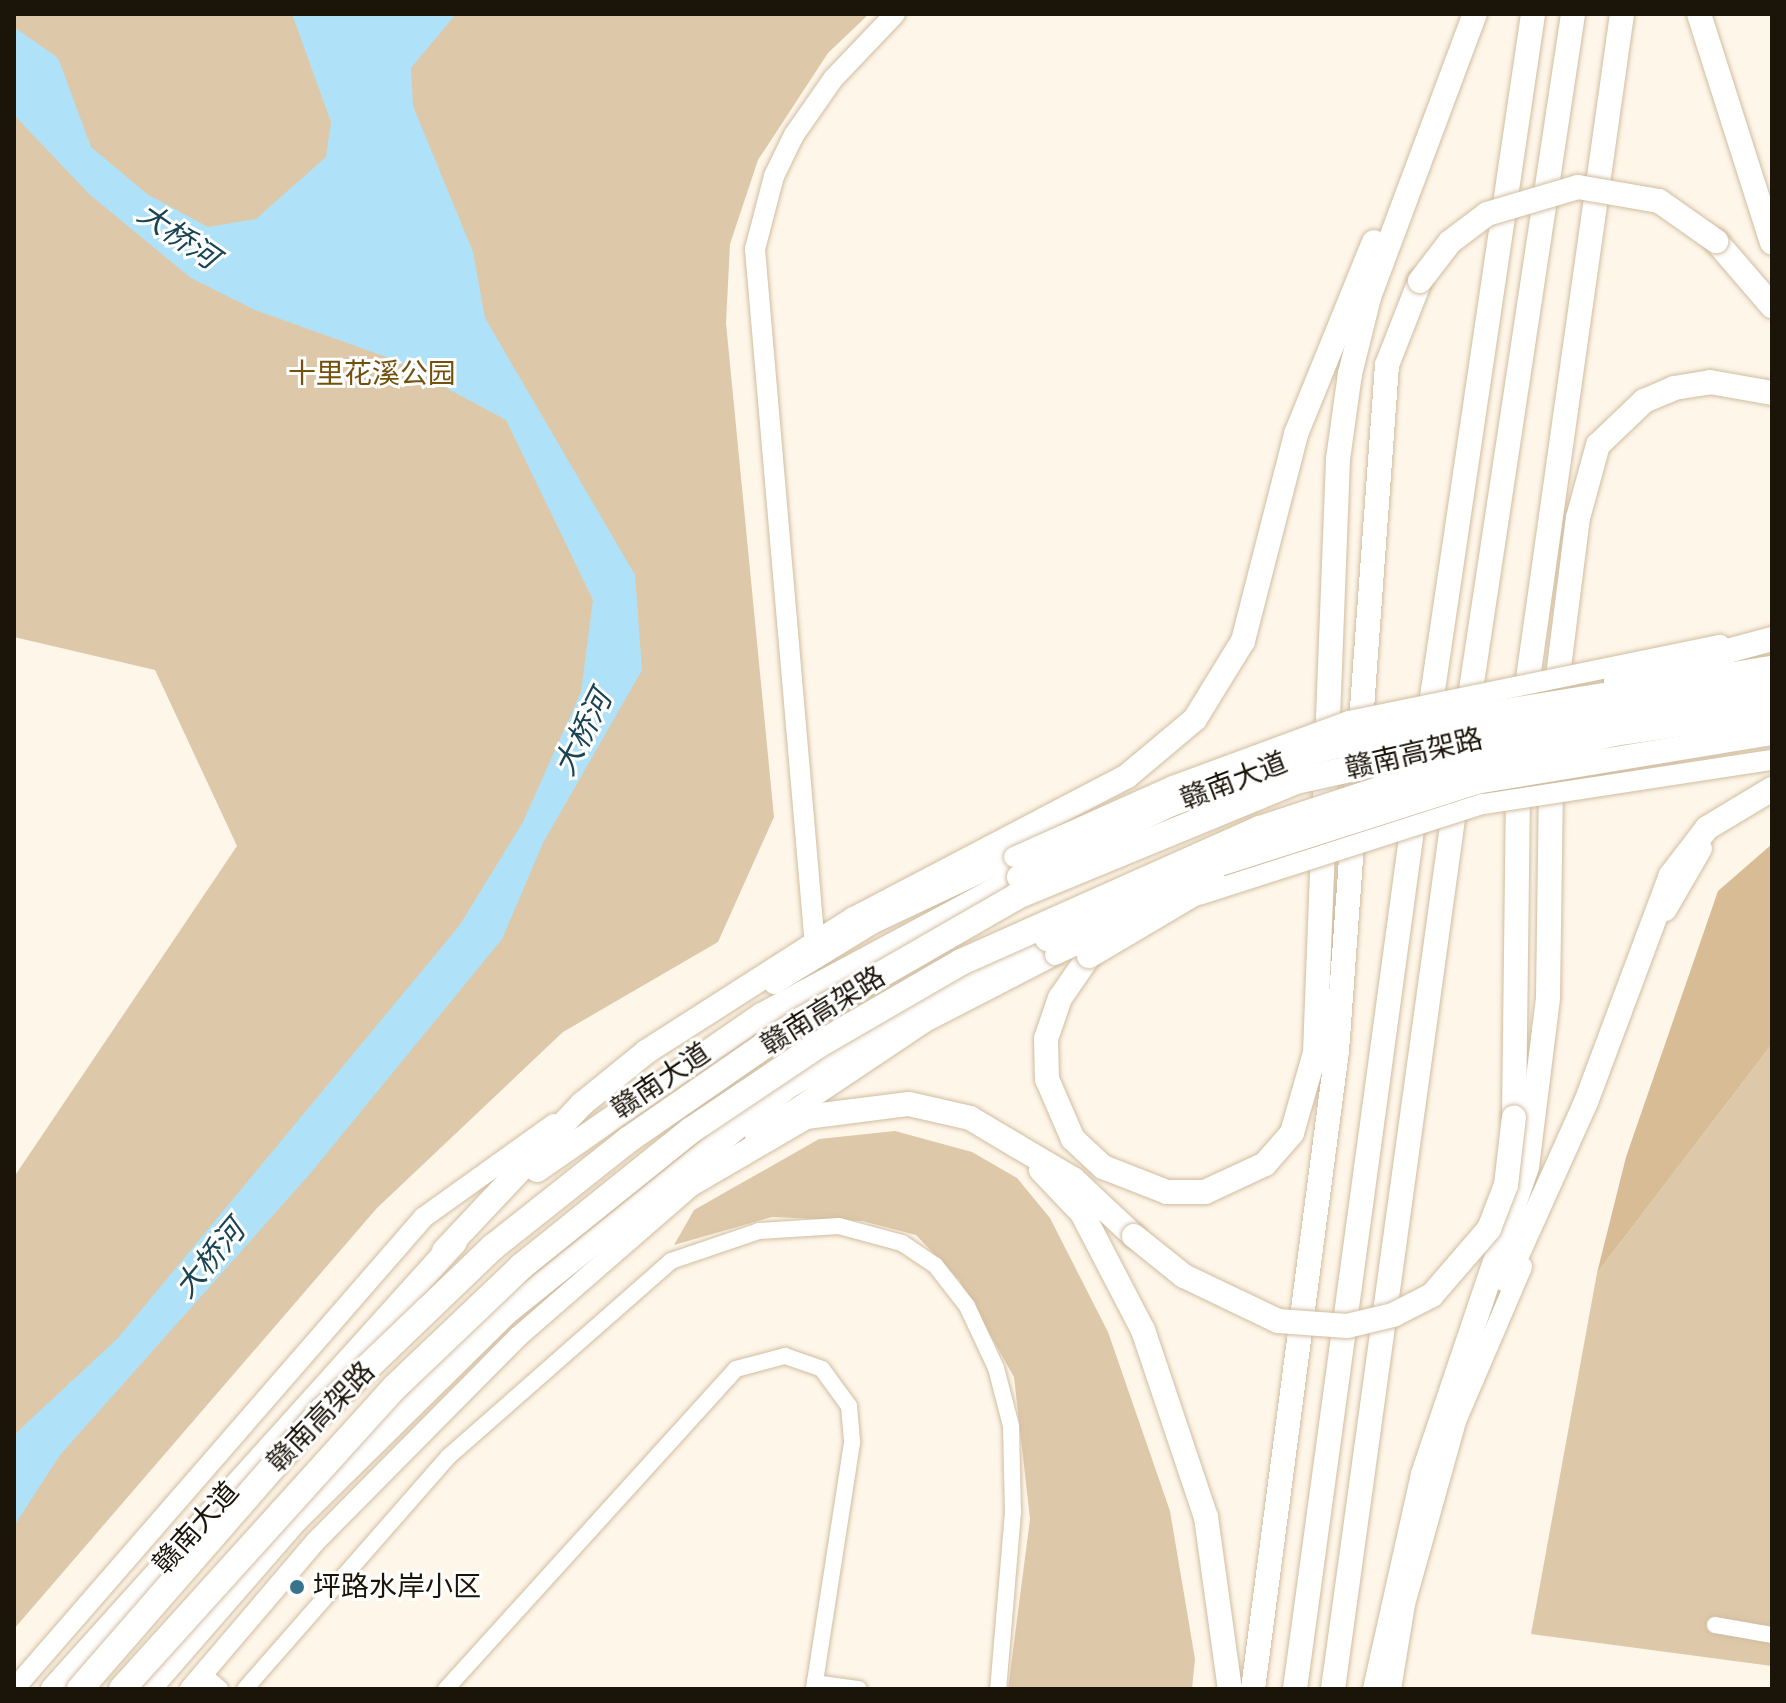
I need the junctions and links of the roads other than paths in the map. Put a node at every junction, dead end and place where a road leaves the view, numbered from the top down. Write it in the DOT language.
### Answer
graph roads {
  1 [pos="895,14"];
  2 [pos="1475,14"];
  3 [pos="1533,14"];
  4 [pos="1573,14"];
  5 [pos="1622,14"];
  6 [pos="1699,14"];
  7 [pos="1424,145"];
  8 [pos="1772,243"];
  9 [pos="1772,306"];
  10 [pos="1772,393"];
  11 [pos="1768,641"];
  12 [pos="1772,668"];
  13 [pos="1772,691"];
  14 [pos="1772,710"];
  15 [pos="1443,721"];
  16 [pos="1772,733"];
  17 [pos="1772,760"];
  18 [pos="1772,789"];
  19 [pos="1772,800"];
  20 [pos="1350,818"];
  21 [pos="1012,857"];
  22 [pos="1168,905"];
  23 [pos="1051,947"];
  24 [pos="815,951"];
  25 [pos="582,1104"];
  26 [pos="1017,1146"];
  27 [pos="707,1173"];
  28 [pos="444,1251"];
  29 [pos="506,1313"];
  30 [pos="1470,1341"];
  31 [pos="1715,1625"];
  32 [pos="1772,1635"];
  33 [pos="196,1682"];
  34 [pos="814,1686"];
  35 [pos="14,1689"];
  36 [pos="53,1689"];
  37 [pos="80,1689"];
  38 [pos="122,1689"];
  39 [pos="149,1689"];
  40 [pos="220,1689"];
  41 [pos="245,1689"];
  42 [pos="446,1689"];
  43 [pos="859,1689"];
  44 [pos="998,1689"];
  45 [pos="1230,1689"];
  46 [pos="1253,1689"];
  47 [pos="1295,1689"];
  48 [pos="1333,1689"];
  49 [pos="1375,1689"];
  50 [pos="1391,1689"];
  1 -- 24 [label="street"];
  2 -- 7 [label="main road"];
  3 -- 47 [label="main road"];
  4 -- 48 [label="main road"];
  5 -- 26 [label="main road, bridge"];
  6 -- 8 [label="main road"];
  7 -- 21 [label="main road"];
  7 -- 22 [label="main road, bridge"];
  9 -- 46 [label="main road, bridge"];
  10 -- 30 [label="main road"];
  11 -- 15 [label="main road, bridge"];
  11 -- 21 [label="street, bridge"];
  12 -- 15 [label="main road, 赣南大道, bridge"];
  13 -- 37 [label="highway, 赣南高架路, bridge"];
  14 -- 38 [label="highway, 赣南高架路, bridge"];
  15 -- 21 [label="main road, 赣南大道, bridge"];
  16 -- 20 [label="main road, bridge"];
  17 -- 22 [label="street, bridge"];
  18 -- 30 [label="main road"];
  19 -- 50 [label="street"];
  20 -- 22 [label="main road, bridge"];
  20 -- 23 [label="main road, bridge"];
  21 -- 24 [label="main road"];
  21 -- 28 [label="main road, 赣南大道"];
  22 -- 23 [label="street, bridge"];
  23 -- 27 [label="street"];
  23 -- 29 [label="main road"];
  24 -- 25 [label="main road"];
  25 -- 28 [label="main road"];
  25 -- 35 [label="street"];
  26 -- 27 [label="main road"];
  26 -- 45 [label="main road"];
  27 -- 29 [label="main road"];
  27 -- 33 [label="street"];
  28 -- 36 [label="main road, 赣南大道"];
  29 -- 39 [label="main road"];
  30 -- 49 [label="main road"];
  31 -- 32 [label="street"];
  33 -- 40 [label="street"];
  34 -- 42 [label="street"];
  34 -- 43 [label="street"];
  41 -- 44 [label="street"];
}
